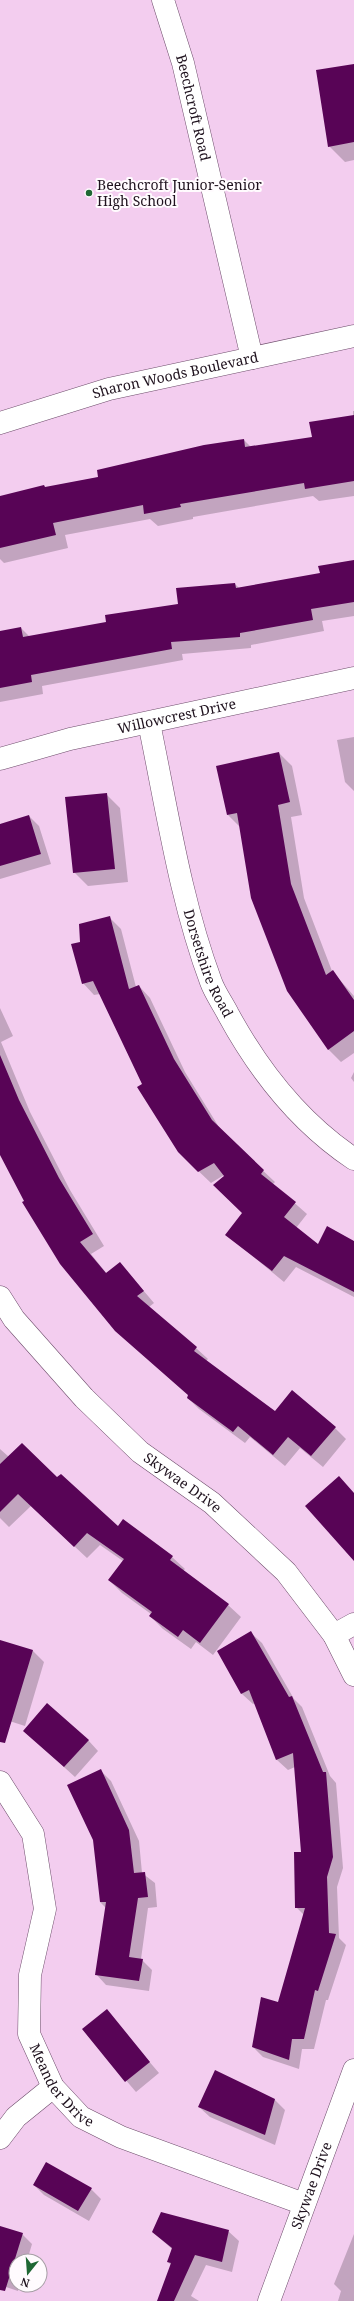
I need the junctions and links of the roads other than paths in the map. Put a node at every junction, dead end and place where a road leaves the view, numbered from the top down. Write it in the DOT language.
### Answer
graph roads {
  1 [pos="162,0"];
  2 [pos="354,336"];
  3 [pos="252,358"];
  4 [pos="0,423"];
  5 [pos="354,678"];
  6 [pos="149,723"];
  7 [pos="0,759"];
  8 [pos="354,1159"];
  9 [pos="0,1297"];
  10 [pos="354,1624"];
  11 [pos="334,1635"];
  12 [pos="354,1675"];
  13 [pos="0,1782"];
  14 [pos="354,2070"];
  15 [pos="53,2087"];
  16 [pos="0,2138"];
  17 [pos="304,2204"];
  18 [pos="269,2301"];
  1 -- 3 [label="street, Beechcroft Road"];
  2 -- 3 [label="street, Sharon Woods Boulevard"];
  3 -- 4 [label="street, Sharon Woods Boulevard"];
  5 -- 6 [label="street, Willowcrest Drive"];
  6 -- 7 [label="street, Willowcrest Drive"];
  6 -- 8 [label="street, Dorsetshire Road"];
  9 -- 11 [label="street, Skywae Drive"];
  10 -- 11 [label="street"];
  11 -- 12 [label="street, Skywae Drive"];
  13 -- 15 [label="street, Meander Drive"];
  14 -- 17 [label="street, Skywae Drive"];
  15 -- 16 [label="street"];
  15 -- 17 [label="street, Meander Drive"];
  17 -- 18 [label="street, Skywae Drive"];
}
